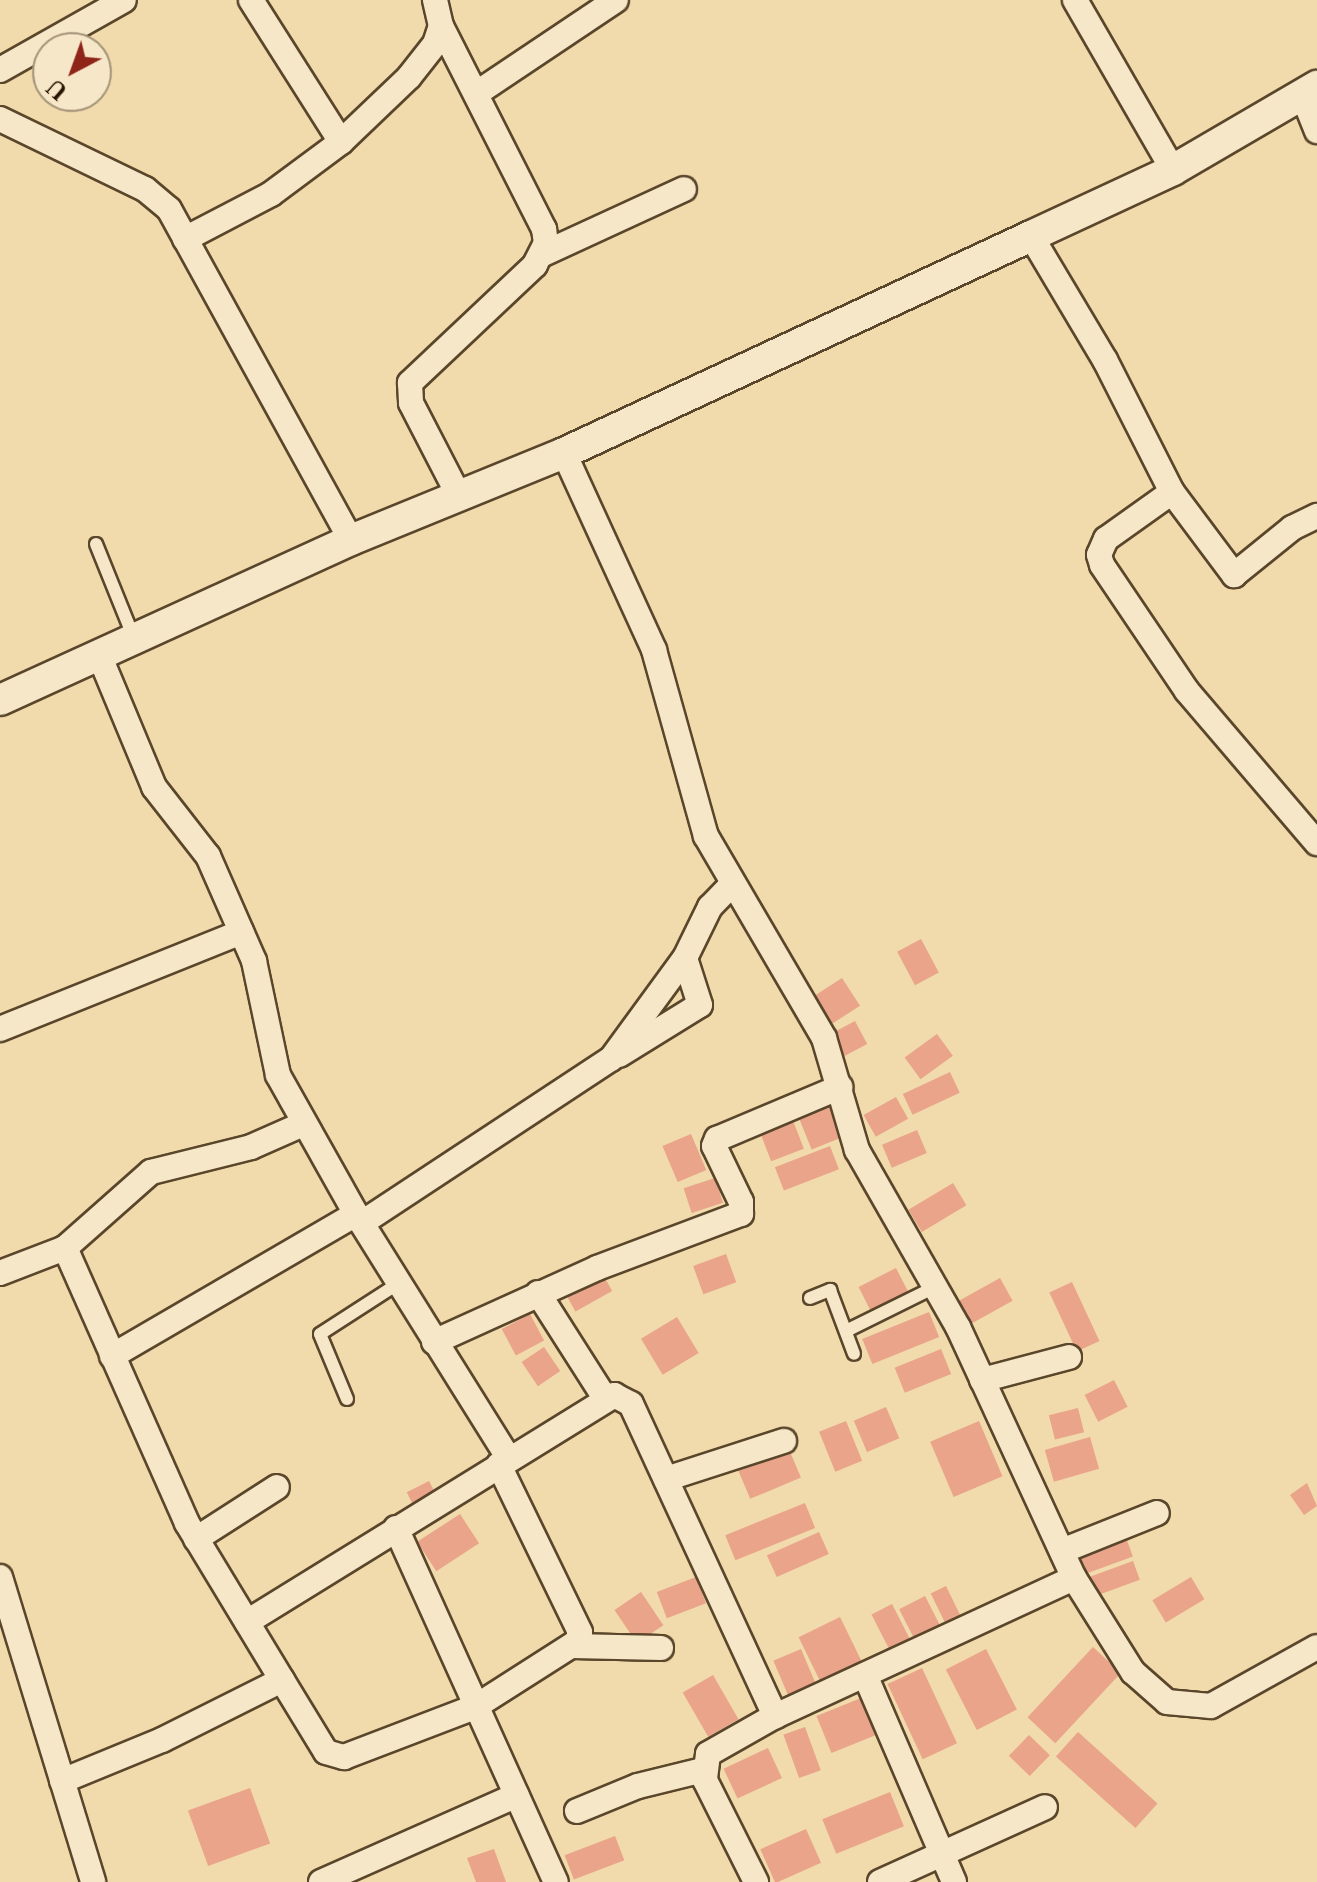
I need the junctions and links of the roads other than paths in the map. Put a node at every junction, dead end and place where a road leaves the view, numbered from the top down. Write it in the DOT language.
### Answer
graph roads {
  1 [pos="124,0"];
  2 [pos="251,0"];
  3 [pos="435,0"];
  4 [pos="616,0"];
  5 [pos="1075,0"];
  6 [pos="441,26"];
  7 [pos="0,70"];
  8 [pos="1310,90"];
  9 [pos="477,93"];
  10 [pos="0,119"];
  11 [pos="1317,131"];
  12 [pos="341,142"];
  13 [pos="1173,170"];
  14 [pos="684,189"];
  15 [pos="1031,236"];
  16 [pos="185,239"];
  17 [pos="543,254"];
  18 [pos="564,453"];
  19 [pos="1172,492"];
  20 [pos="459,496"];
  21 [pos="1317,516"];
  22 [pos="351,540"];
  23 [pos="96,544"];
  24 [pos="136,641"];
  25 [pos="100,657"];
  26 [pos="0,700"];
  27 [pos="1317,843"];
  28 [pos="732,884"];
  29 [pos="241,932"];
  30 [pos="685,958"];
  31 [pos="0,1029"];
  32 [pos="611,1059"];
  33 [pos="840,1087"];
  34 [pos="303,1124"];
  35 [pos="359,1218"];
  36 [pos="65,1248"];
  37 [pos="0,1273"];
  38 [pos="399,1283"];
  39 [pos="935,1287"];
  40 [pos="538,1293"];
  41 [pos="810,1298"];
  42 [pos="846,1331"];
  43 [pos="434,1342"];
  44 [pos="854,1354"];
  45 [pos="112,1356"];
  46 [pos="1069,1357"];
  47 [pos="982,1380"];
  48 [pos="605,1398"];
  49 [pos="347,1399"];
  50 [pos="784,1441"];
  51 [pos="504,1462"];
  52 [pos="666,1479"];
  53 [pos="277,1487"];
  54 [pos="1157,1513"];
  55 [pos="396,1528"];
  56 [pos="196,1539"];
  57 [pos="1062,1551"];
  58 [pos="0,1577"];
  59 [pos="1074,1578"];
  60 [pos="247,1622"];
  61 [pos="573,1646"];
  62 [pos="1317,1647"];
  63 [pos="661,1648"];
  64 [pos="865,1675"];
  65 [pos="282,1680"];
  66 [pos="475,1707"];
  67 [pos="775,1716"];
  68 [pos="703,1770"];
  69 [pos="62,1781"];
  70 [pos="517,1795"];
  71 [pos="1045,1807"];
  72 [pos="577,1811"];
  73 [pos="942,1854"];
  74 [pos="93,1882"];
  75 [pos="321,1882"];
  76 [pos="556,1882"];
  77 [pos="756,1882"];
  78 [pos="880,1882"];
  79 [pos="954,1882"];
  1 -- 7 [label="street"];
  2 -- 12 [label="street"];
  3 -- 6 [label="street"];
  4 -- 9 [label="street"];
  5 -- 13 [label="street"];
  6 -- 9 [label="street"];
  6 -- 12 [label="street"];
  8 -- 11 [label="street"];
  8 -- 13 [label="street"];
  9 -- 17 [label="street"];
  10 -- 16 [label="street"];
  12 -- 16 [label="street"];
  13 -- 15 [label="street"];
  14 -- 17 [label="street"];
  15 -- 18 [label="street"];
  15 -- 19 [label="street"];
  16 -- 22 [label="street"];
  17 -- 20 [label="street"];
  18 -- 20 [label="street"];
  18 -- 28 [label="street"];
  19 -- 21 [label="street"];
  19 -- 27 [label="street"];
  20 -- 22 [label="street"];
  22 -- 24 [label="street"];
  23 -- 24 [label="lane"];
  24 -- 25 [label="street"];
  25 -- 26 [label="street"];
  25 -- 29 [label="street"];
  28 -- 30 [label="street"];
  28 -- 33 [label="street"];
  29 -- 31 [label="street"];
  29 -- 34 [label="street"];
  30 -- 32 [label="street"];
  30 -- 32 [label="street"];
  32 -- 35 [label="street"];
  33 -- 39 [label="street"];
  33 -- 40 [label="street"];
  34 -- 35 [label="street"];
  34 -- 36 [label="street"];
  35 -- 38 [label="street"];
  35 -- 45 [label="street"];
  36 -- 37 [label="street"];
  36 -- 45 [label="street"];
  38 -- 43 [label="street"];
  38 -- 49 [label="lane"];
  39 -- 42 [label="lane"];
  39 -- 47 [label="street"];
  40 -- 43 [label="street"];
  40 -- 48 [label="street"];
  41 -- 42 [label="lane"];
  42 -- 44 [label="lane"];
  43 -- 51 [label="street"];
  45 -- 56 [label="street"];
  46 -- 47 [label="street"];
  47 -- 57 [label="street"];
  48 -- 51 [label="street"];
  48 -- 52 [label="street"];
  50 -- 52 [label="street"];
  51 -- 55 [label="street"];
  51 -- 61 [label="street"];
  52 -- 67 [label="street"];
  53 -- 56 [label="street"];
  54 -- 57 [label="street"];
  55 -- 60 [label="street"];
  55 -- 66 [label="street"];
  56 -- 60 [label="street"];
  57 -- 59 [label="street"];
  58 -- 69 [label="street"];
  59 -- 62 [label="street"];
  59 -- 64 [label="street"];
  60 -- 65 [label="street"];
  61 -- 63 [label="street"];
  61 -- 66 [label="street"];
  64 -- 67 [label="street"];
  64 -- 73 [label="street"];
  65 -- 66 [label="street"];
  65 -- 69 [label="street"];
  66 -- 70 [label="street"];
  67 -- 68 [label="street"];
  68 -- 72 [label="street"];
  68 -- 77 [label="street"];
  69 -- 74 [label="street"];
  70 -- 75 [label="street"];
  70 -- 76 [label="street"];
  71 -- 73 [label="street"];
  73 -- 78 [label="street"];
  73 -- 79 [label="street"];
}
